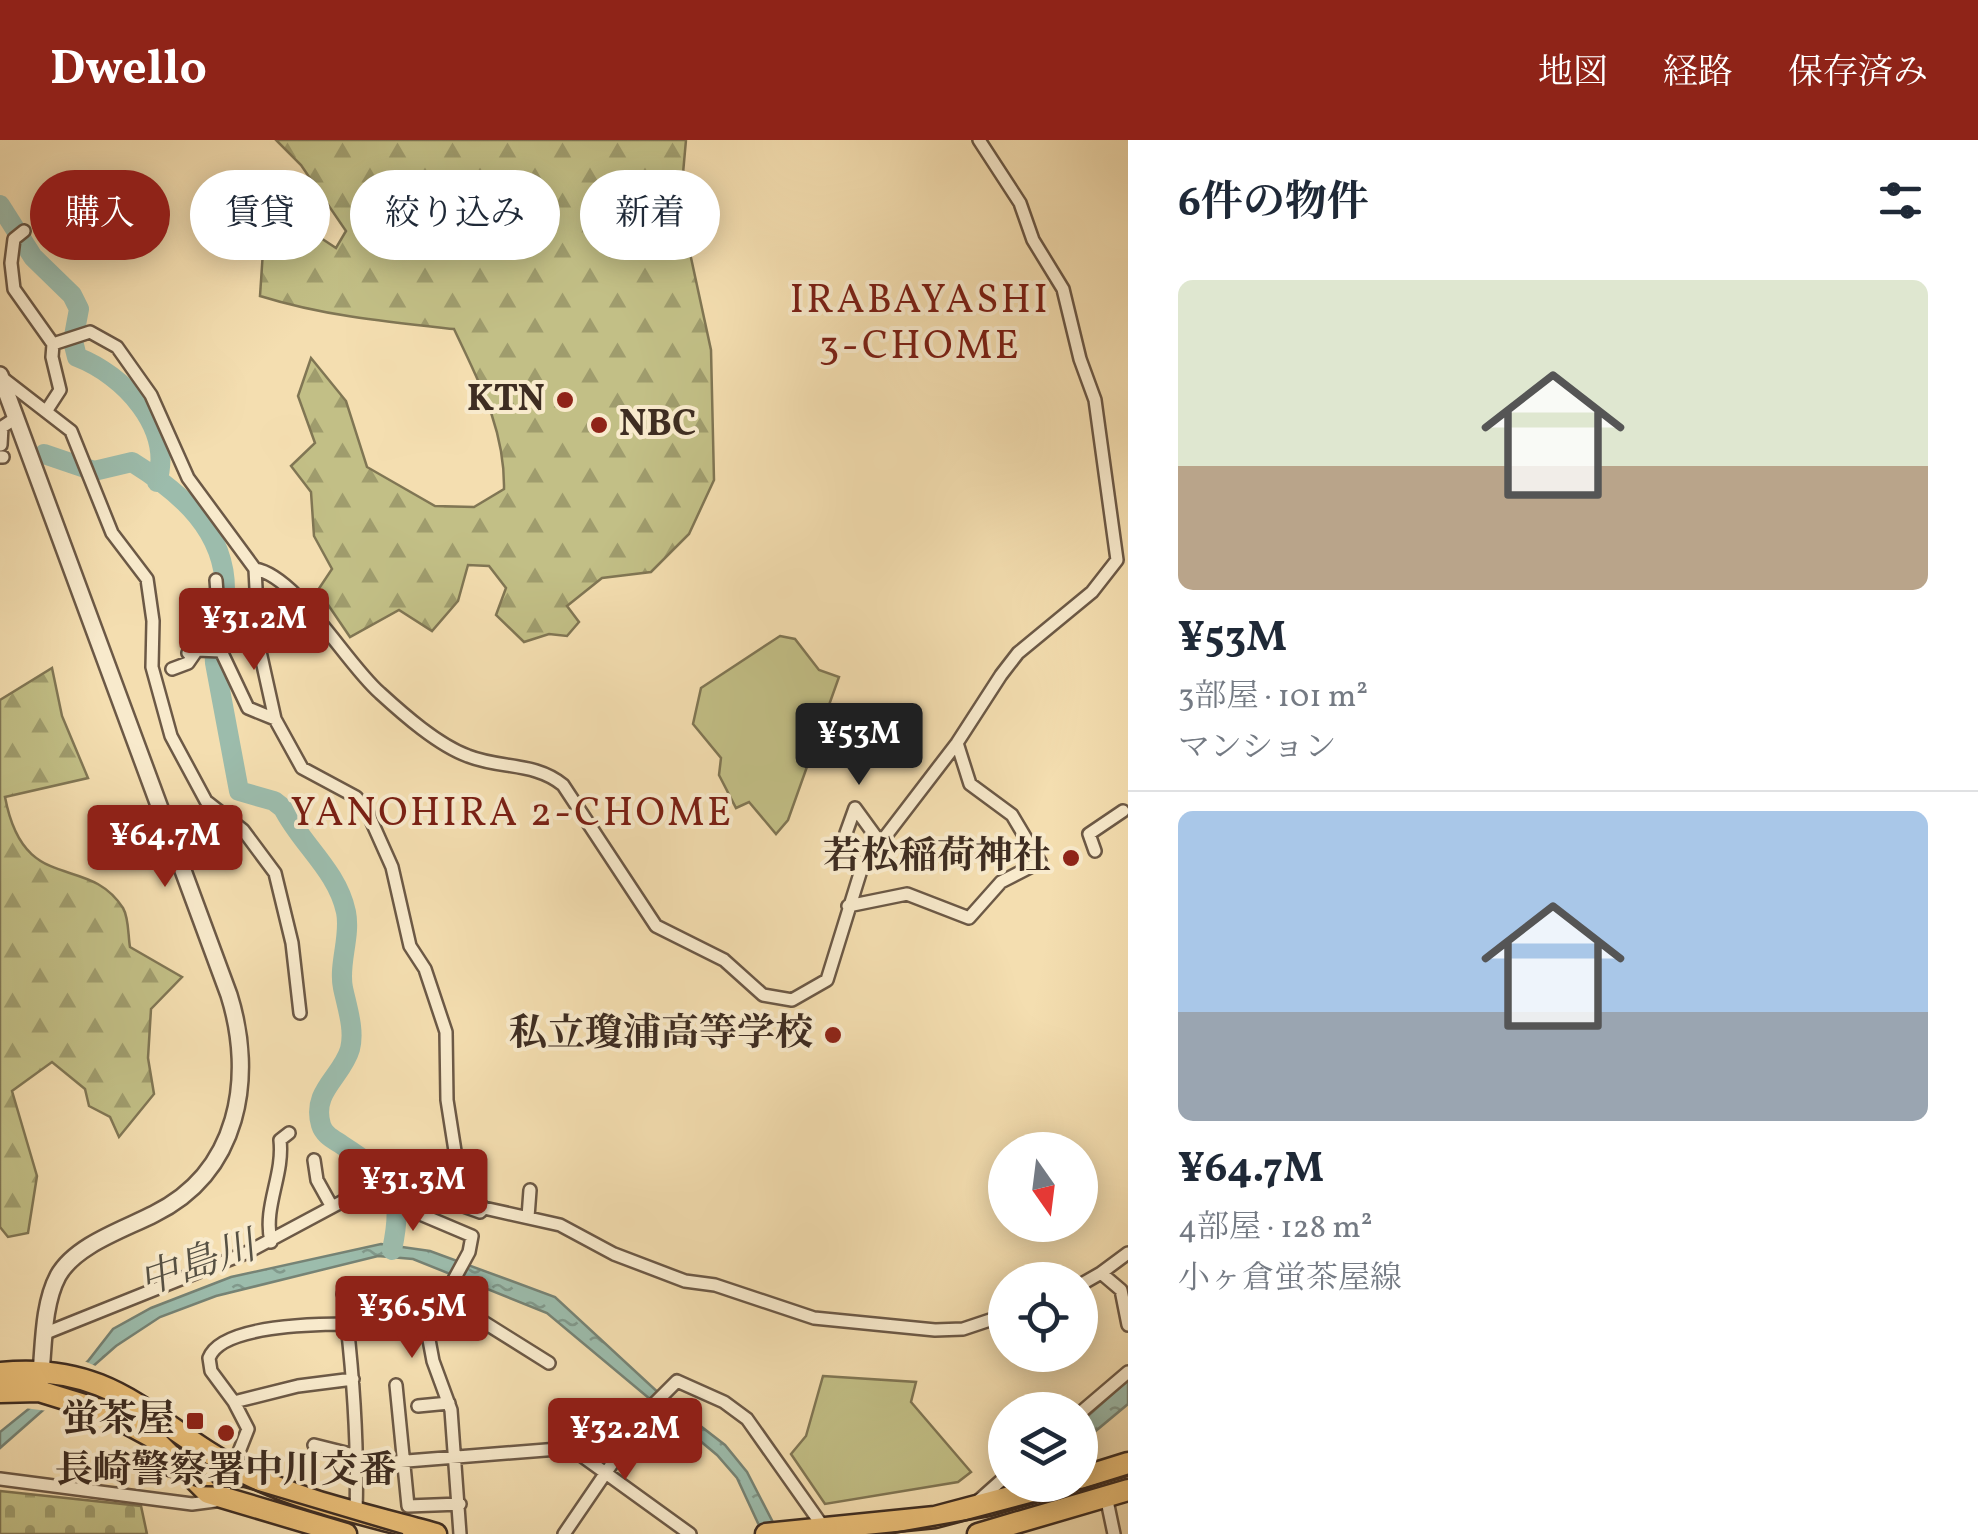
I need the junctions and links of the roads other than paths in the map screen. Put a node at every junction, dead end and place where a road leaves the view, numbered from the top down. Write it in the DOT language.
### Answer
graph roads {
  1 [pos="979,140"];
  2 [pos="19,235"];
  3 [pos="54,344"];
  4 [pos="0,376"];
  5 [pos="47,410"];
  6 [pos="16,418"];
  7 [pos="1,453"];
  8 [pos="1122,543"];
  9 [pos="255,569"];
  10 [pos="216,580"];
  11 [pos="188,662"];
  12 [pos="172,669"];
  13 [pos="275,719"];
  14 [pos="956,743"];
  15 [pos="1124,811"];
  16 [pos="846,833"];
  17 [pos="879,841"];
  18 [pos="1096,851"];
  19 [pos="848,906"];
  20 [pos="300,1013"];
  21 [pos="289,1133"];
  22 [pos="314,1160"];
  23 [pos="395,1190"];
  24 [pos="530,1190"];
  25 [pos="332,1207"];
  26 [pos="484,1208"];
  27 [pos="528,1217"];
  28 [pos="271,1242"];
  29 [pos="1128,1253"];
  30 [pos="1101,1273"];
  31 [pos="1098,1275"];
  32 [pos="343,1294"];
  33 [pos="439,1300"];
  34 [pos="988,1321"];
  35 [pos="1128,1325"];
  36 [pos="46,1332"];
  37 [pos="549,1363"];
  38 [pos="1128,1372"];
  39 [pos="0,1373"];
  40 [pos="353,1380"];
  41 [pos="40,1381"];
  42 [pos="396,1385"];
  43 [pos="0,1392"];
  44 [pos="1098,1398"];
  45 [pos="234,1402"];
  46 [pos="449,1403"];
  47 [pos="418,1406"];
  48 [pos="314,1446"];
  49 [pos="456,1459"];
  50 [pos="358,1461"];
  51 [pos="404,1463"];
  52 [pos="1128,1463"];
  53 [pos="234,1467"];
  54 [pos="1098,1472"];
  55 [pos="606,1473"];
  56 [pos="0,1479"];
  57 [pos="1128,1490"];
  58 [pos="988,1492"];
  59 [pos="1106,1496"];
  60 [pos="218,1497"];
  61 [pos="240,1502"];
  62 [pos="997,1502"];
  63 [pos="460,1504"];
  64 [pos="356,1511"];
  65 [pos="966,1511"];
  66 [pos="824,1528"];
  67 [pos="1000,1532"];
  68 [pos="346,1534"];
  69 [pos="436,1534"];
  70 [pos="460,1534"];
  71 [pos="564,1534"];
  72 [pos="690,1534"];
  73 [pos="766,1534"];
  74 [pos="978,1534"];
  75 [pos="1114,1534"];
  1 -- 8 [label="street"];
  2 -- 3 [label="street"];
  3 -- 5 [label="street"];
  3 -- 9 [label="street"];
  4 -- 5 [label="street"];
  4 -- 6 [label="street"];
  5 -- 20 [label="street"];
  6 -- 7 [label="street"];
  6 -- 36 [label="street"];
  8 -- 14 [label="street"];
  9 -- 13 [label="street"];
  9 -- 19 [label="street"];
  10 -- 11 [label="street"];
  11 -- 12 [label="street"];
  11 -- 13 [label="street"];
  13 -- 26 [label="street"];
  14 -- 17 [label="street"];
  14 -- 19 [label="street"];
  15 -- 18 [label="street"];
  16 -- 17 [label="street"];
  17 -- 19 [label="street"];
  21 -- 28 [label="street"];
  22 -- 25 [label="street"];
  23 -- 25 [label="street"];
  23 -- 26 [label="street"];
  23 -- 33 [label="street"];
  24 -- 27 [label="street"];
  25 -- 28 [label="street"];
  26 -- 27 [label="street"];
  27 -- 34 [label="street"];
  28 -- 36 [label="street"];
  29 -- 30 [label="street"];
  30 -- 31 [label="street"];
  30 -- 35 [label="street"];
  32 -- 33 [label="street"];
  33 -- 37 [label="street"];
  33 -- 46 [label="street"];
  36 -- 41 [label="street"];
  38 -- 44 [label="street"];
  39 -- 41 [label="highway"];
  40 -- 45 [label="street"];
  40 -- 45 [label="street"];
  40 -- 50 [label="street"];
  41 -- 43 [label="highway"];
  41 -- 53 [label="highway"];
  41 -- 60 [label="highway"];
  42 -- 51 [label="street"];
  45 -- 53 [label="street"];
  46 -- 47 [label="street"];
  46 -- 49 [label="street"];
  48 -- 50 [label="street"];
  49 -- 51 [label="street"];
  49 -- 55 [label="street"];
  49 -- 63 [label="street"];
  50 -- 51 [label="street"];
  50 -- 64 [label="street"];
  51 -- 63 [label="street"];
  52 -- 54 [label="highway"];
  53 -- 60 [label="street"];
  53 -- 64 [label="highway"];
  55 -- 66 [label="street"];
  55 -- 71 [label="street"];
  55 -- 72 [label="street"];
  56 -- 61 [label="street"];
  57 -- 59 [label="highway"];
  58 -- 65 [label="street"];
  59 -- 67 [label="highway"];
  59 -- 75 [label="street"];
  60 -- 61 [label="highway"];
  61 -- 68 [label="highway"];
  62 -- 65 [label="highway"];
  63 -- 70 [label="street"];
  64 -- 69 [label="highway"];
  65 -- 66 [label="highway"];
  66 -- 73 [label="highway"];
  67 -- 74 [label="highway"];
}
